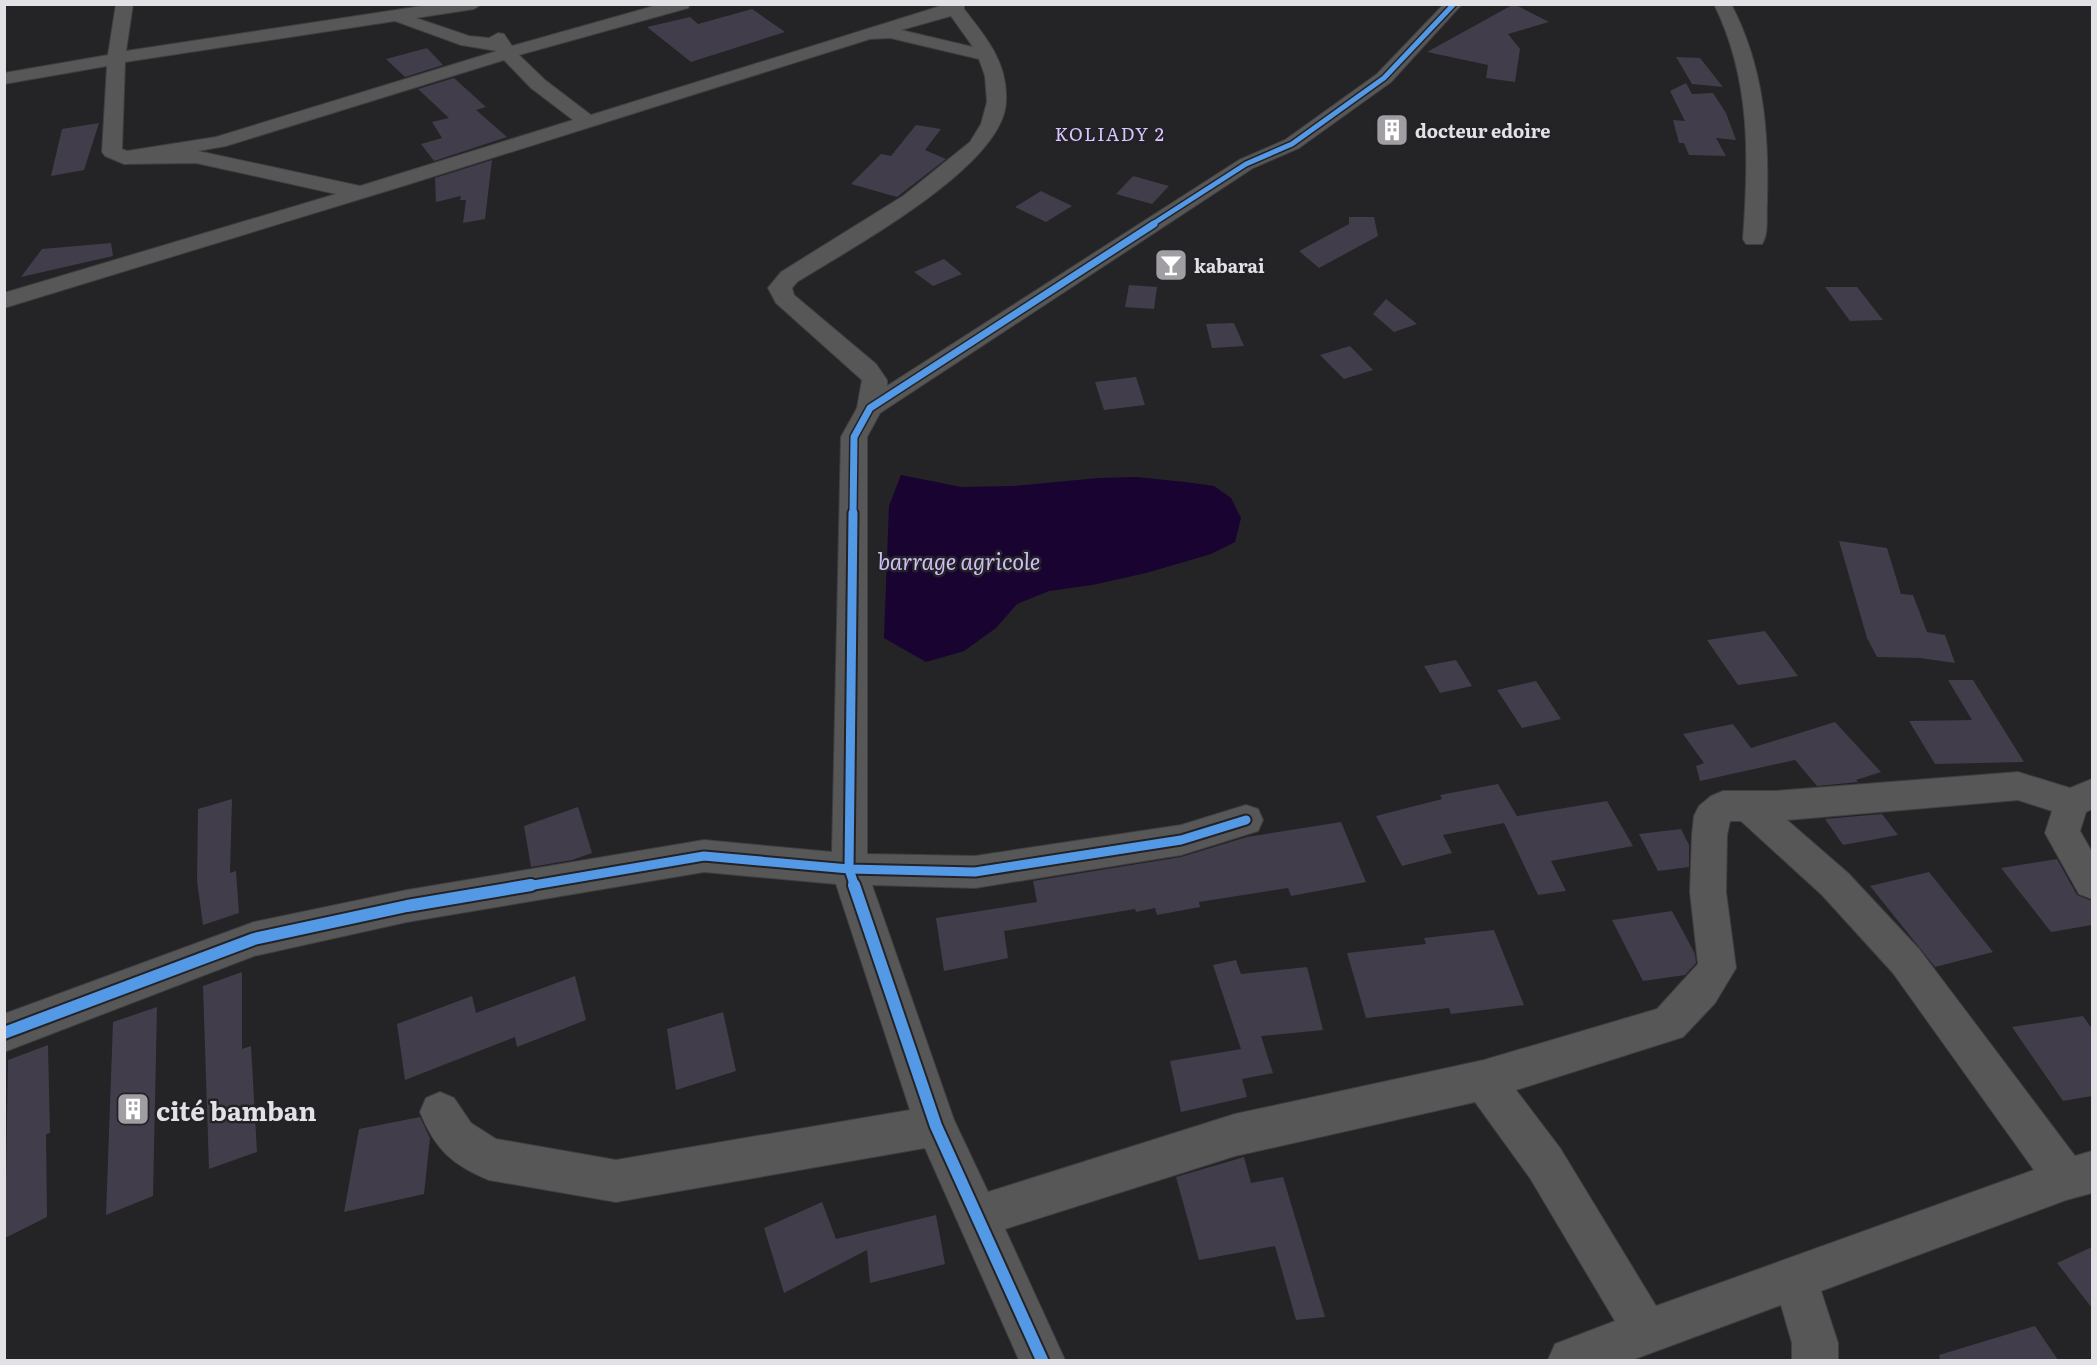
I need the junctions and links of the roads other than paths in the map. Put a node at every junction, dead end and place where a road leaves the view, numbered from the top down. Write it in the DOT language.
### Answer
graph roads {
  1 [pos="125,4"];
  2 [pos="682,4"];
  3 [pos="1454,4"];
  4 [pos="1722,4"];
  5 [pos="339,7"];
  6 [pos="956,7"];
  7 [pos="483,12"];
  8 [pos="395,17"];
  9 [pos="880,32"];
  10 [pos="505,48"];
  11 [pos="989,56"];
  12 [pos="117,61"];
  13 [pos="4,79"];
  14 [pos="586,121"];
  15 [pos="124,158"];
  16 [pos="361,192"];
  17 [pos="1754,239"];
  18 [pos="4,301"];
  19 [pos="870,408"];
  20 [pos="2082,798"];
  21 [pos="1748,806"];
  22 [pos="1246,820"];
  23 [pos="849,868"];
  24 [pos="2092,883"];
  25 [pos="4,1033"];
  26 [pos="1484,1080"];
  27 [pos="440,1112"];
  28 [pos="936,1126"];
  29 [pos="2079,1175"];
  30 [pos="977,1217"];
  31 [pos="1795,1278"];
  32 [pos="1647,1333"];
  33 [pos="1042,1360"];
  34 [pos="1570,1360"];
  35 [pos="1815,1360"];
  1 -- 12 [label="street"];
  2 -- 10 [label="street"];
  3 -- 19 [label="street"];
  4 -- 17 [label="street"];
  5 -- 8 [label="street"];
  6 -- 9 [label="street"];
  6 -- 11 [label="street"];
  7 -- 8 [label="street"];
  7 -- 10 [label="street"];
  8 -- 10 [label="street"];
  8 -- 12 [label="street"];
  9 -- 11 [label="street"];
  9 -- 14 [label="street"];
  10 -- 14 [label="street"];
  10 -- 15 [label="street"];
  11 -- 19 [label="street"];
  12 -- 13 [label="street"];
  12 -- 15 [label="street"];
  14 -- 16 [label="street"];
  15 -- 16 [label="street"];
  16 -- 18 [label="street"];
  19 -- 23 [label="street"];
  20 -- 21 [label="street"];
  20 -- 24 [label="street"];
  21 -- 26 [label="street"];
  21 -- 29 [label="street"];
  22 -- 23 [label="street"];
  23 -- 25 [label="street"];
  23 -- 28 [label="street"];
  26 -- 30 [label="street"];
  26 -- 32 [label="street"];
  27 -- 28 [label="street"];
  28 -- 30 [label="street"];
  29 -- 31 [label="street"];
  30 -- 33 [label="street"];
  31 -- 32 [label="street"];
  31 -- 35 [label="street"];
  32 -- 34 [label="street"];
}
